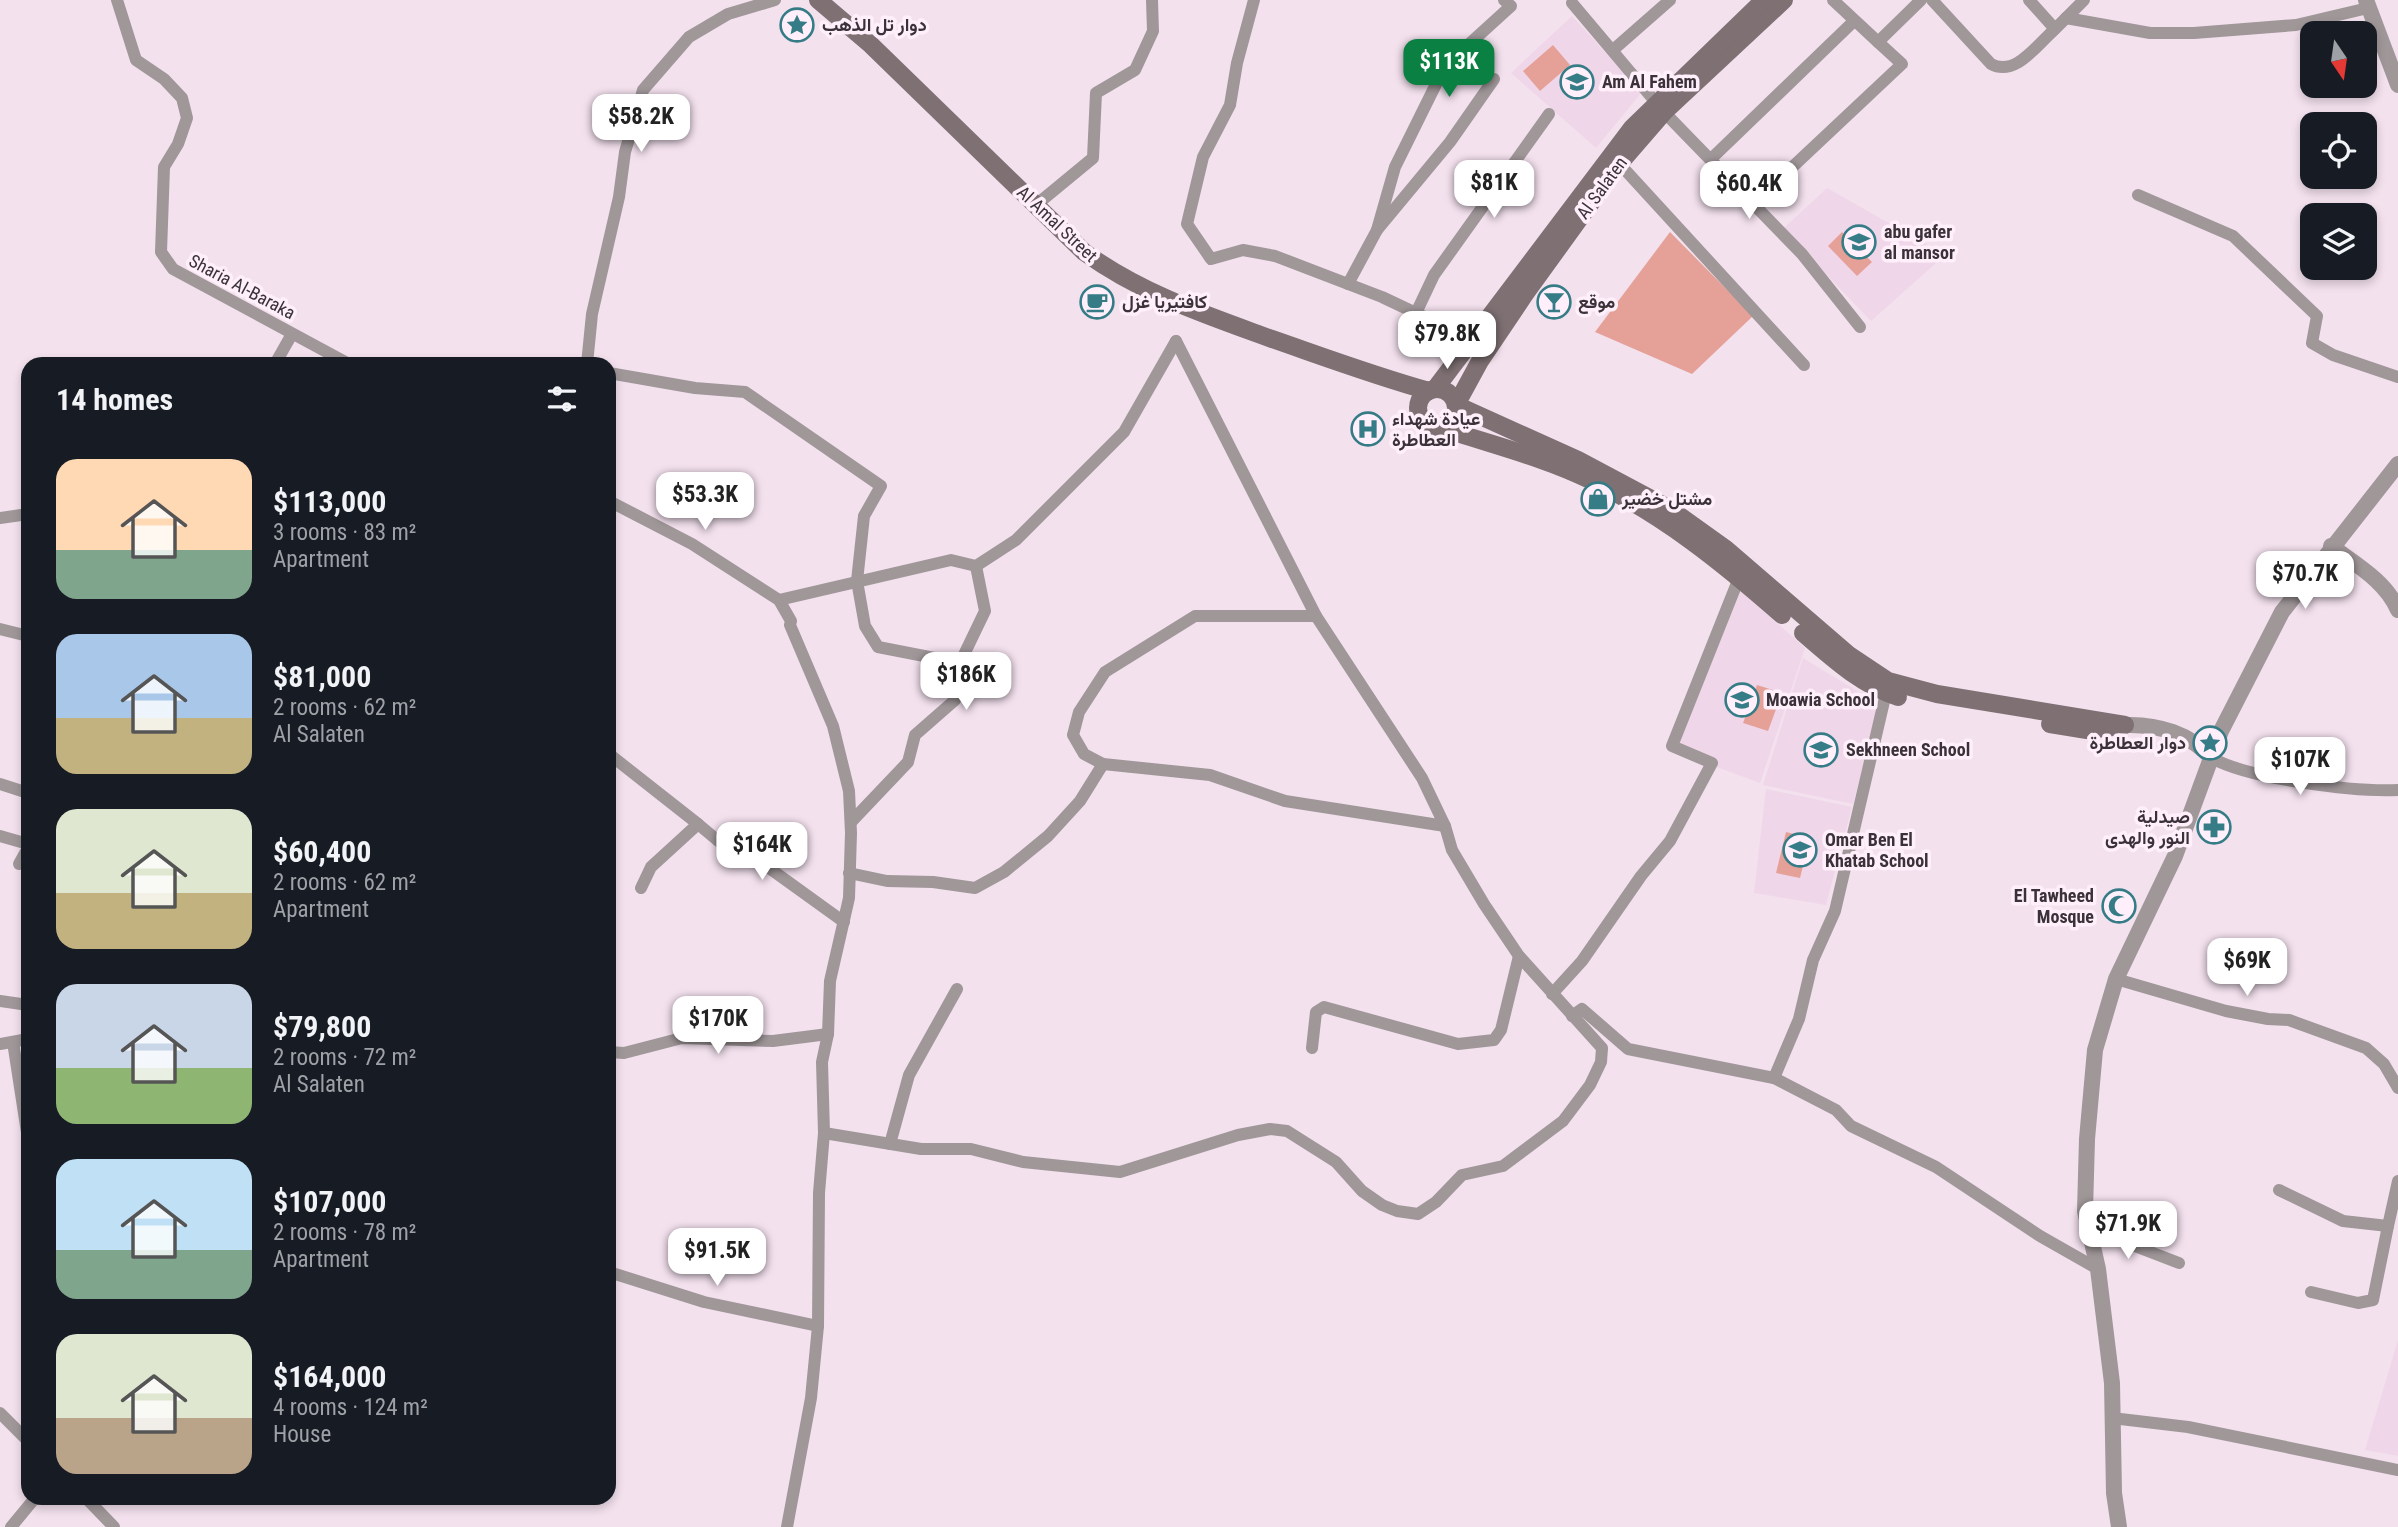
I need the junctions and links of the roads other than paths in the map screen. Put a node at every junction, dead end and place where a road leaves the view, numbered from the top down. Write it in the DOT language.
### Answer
graph roads {
  1 [pos="117,0"];
  2 [pos="775,0"];
  3 [pos="818,0"];
  4 [pos="1152,0"];
  5 [pos="1254,0"];
  6 [pos="1504,0"];
  7 [pos="1670,0"];
  8 [pos="1764,0"];
  9 [pos="1784,0"];
  10 [pos="1833,0"];
  11 [pos="1921,0"];
  12 [pos="1932,0"];
  13 [pos="2029,0"];
  14 [pos="2084,0"];
  15 [pos="1572,3"];
  16 [pos="2367,4"];
  17 [pos="2066,18"];
  18 [pos="1853,22"];
  19 [pos="2053,31"];
  20 [pos="1878,42"];
  21 [pos="1613,50"];
  22 [pos="1494,79"];
  23 [pos="2398,85"];
  24 [pos="1661,107"];
  25 [pos="1549,114"];
  26 [pos="1712,158"];
  27 [pos="1615,159"];
  28 [pos="2138,195"];
  29 [pos="1755,202"];
  30 [pos="1036,205"];
  31 [pos="1377,230"];
  32 [pos="1348,284"];
  33 [pos="1416,313"];
  34 [pos="1860,327"];
  35 [pos="292,334"];
  36 [pos="1475,341"];
  37 [pos="279,357"];
  38 [pos="336,357"];
  39 [pos="588,357"];
  40 [pos="1804,365"];
  41 [pos="616,374"];
  42 [pos="2398,377"];
  43 [pos="1432,390"];
  44 [pos="1456,405"];
  45 [pos="1439,427"];
  46 [pos="2398,464"];
  47 [pos="616,505"];
  48 [pos="21,515"];
  49 [pos="0,518"];
  50 [pos="2331,546"];
  51 [pos="976,566"];
  52 [pos="1739,578"];
  53 [pos="857,581"];
  54 [pos="779,600"];
  55 [pos="2398,610"];
  56 [pos="1316,616"];
  57 [pos="0,629"];
  58 [pos="21,634"];
  59 [pos="960,663"];
  60 [pos="1886,693"];
  61 [pos="2126,725"];
  62 [pos="2212,758"];
  63 [pos="616,760"];
  64 [pos="1102,764"];
  65 [pos="0,784"];
  66 [pos="2398,790"];
  67 [pos="21,791"];
  68 [pos="851,822"];
  69 [pos="698,824"];
  70 [pos="1445,826"];
  71 [pos="0,836"];
  72 [pos="21,844"];
  73 [pos="21,859"];
  74 [pos="19,863"];
  75 [pos="849,873"];
  76 [pos="640,888"];
  77 [pos="844,922"];
  78 [pos="1519,956"];
  79 [pos="2116,979"];
  80 [pos="957,989"];
  81 [pos="1552,994"];
  82 [pos="0,1001"];
  83 [pos="21,1004"];
  84 [pos="1572,1016"];
  85 [pos="828,1034"];
  86 [pos="6,1043"];
  87 [pos="1311,1048"];
  88 [pos="616,1052"];
  89 [pos="1774,1078"];
  90 [pos="2398,1088"];
  91 [pos="21,1108"];
  92 [pos="824,1133"];
  93 [pos="890,1144"];
  94 [pos="2398,1181"];
  95 [pos="2279,1190"];
  96 [pos="2388,1226"];
  97 [pos="2088,1228"];
  98 [pos="2179,1264"];
  99 [pos="2098,1269"];
  100 [pos="616,1274"];
  101 [pos="2311,1292"];
  102 [pos="818,1326"];
  103 [pos="0,1413"];
  104 [pos="2112,1418"];
  105 [pos="21,1434"];
  106 [pos="2398,1470"];
  107 [pos="29,1505"];
  108 [pos="93,1505"];
  109 [pos="11,1527"];
  110 [pos="114,1527"];
  111 [pos="787,1527"];
  112 [pos="2119,1527"];
  1 -- 35 [label="street, Sharia Al-Baraka"];
  2 -- 39 [label="street"];
  3 -- 30 [label="main road, Al Amal Street"];
  4 -- 30 [label="street"];
  5 -- 32 [label="street"];
  6 -- 31 [label="street"];
  7 -- 21 [label="street"];
  8 -- 24 [label="main road, Al Salaten"];
  9 -- 24 [label="main road, Al Salaten"];
  10 -- 18 [label="street"];
  11 -- 20 [label="street"];
  12 -- 19 [label="street"];
  13 -- 17 [label="street"];
  14 -- 17 [label="street"];
  15 -- 21 [label="street"];
  16 -- 17 [label="street"];
  16 -- 23 [label="street"];
  18 -- 20 [label="street"];
  18 -- 26 [label="street"];
  20 -- 29 [label="street"];
  21 -- 24 [label="street"];
  22 -- 31 [label="street"];
  24 -- 26 [label="street"];
  24 -- 27 [label="main road, Al Salaten"];
  25 -- 33 [label="street"];
  26 -- 29 [label="street"];
  27 -- 36 [label="main road, Al Salaten"];
  27 -- 40 [label="street"];
  27 -- 44 [label="main road, Al Salaten"];
  28 -- 42 [label="street"];
  29 -- 34 [label="street"];
  30 -- 43 [label="main road, Al Amal Street"];
  31 -- 32 [label="street"];
  32 -- 33 [label="street"];
  33 -- 36 [label="street"];
  35 -- 37 [label="street"];
  35 -- 38 [label="street, Sharia Al-Baraka"];
  36 -- 43 [label="main road, Al Salaten"];
  41 -- 53 [label="street"];
  43 -- 44 [label="main road"];
  43 -- 45 [label="main road"];
  44 -- 45 [label="main road"];
  44 -- 61 [label="main road"];
  45 -- 52 [label="main road"];
  46 -- 50 [label="street"];
  47 -- 54 [label="street"];
  48 -- 49 [label="street"];
  50 -- 55 [label="street"];
  50 -- 62 [label="street"];
  51 -- 53 [label="street"];
  51 -- 56 [label="street"];
  51 -- 59 [label="street"];
  52 -- 60 [label="main road"];
  52 -- 81 [label="street"];
  53 -- 54 [label="street"];
  53 -- 59 [label="street"];
  54 -- 68 [label="street"];
  56 -- 64 [label="street"];
  56 -- 70 [label="street"];
  57 -- 58 [label="street"];
  59 -- 68 [label="street"];
  60 -- 61 [label="main road"];
  60 -- 89 [label="street"];
  61 -- 62 [label="street"];
  62 -- 66 [label="street"];
  62 -- 79 [label="street"];
  63 -- 69 [label="street"];
  64 -- 70 [label="street"];
  64 -- 75 [label="street"];
  65 -- 67 [label="street"];
  68 -- 75 [label="street"];
  69 -- 76 [label="street"];
  69 -- 77 [label="street"];
  70 -- 78 [label="street"];
  71 -- 72 [label="street"];
  73 -- 74 [label="street"];
  75 -- 77 [label="street"];
  77 -- 85 [label="street"];
  78 -- 81 [label="street"];
  78 -- 87 [label="street"];
  79 -- 90 [label="street"];
  79 -- 97 [label="street"];
  80 -- 93 [label="street"];
  81 -- 84 [label="street"];
  82 -- 83 [label="street"];
  84 -- 89 [label="street"];
  84 -- 93 [label="street"];
  85 -- 88 [label="street"];
  85 -- 92 [label="street"];
  86 -- 91 [label="street"];
  89 -- 99 [label="street"];
  92 -- 93 [label="street"];
  92 -- 102 [label="street"];
  94 -- 96 [label="street"];
  95 -- 96 [label="street"];
  96 -- 101 [label="street"];
  97 -- 98 [label="street"];
  97 -- 99 [label="street"];
  99 -- 104 [label="street"];
  100 -- 102 [label="street"];
  102 -- 111 [label="street"];
  103 -- 105 [label="street"];
  104 -- 106 [label="street"];
  104 -- 112 [label="street"];
  107 -- 109 [label="street"];
  108 -- 110 [label="street"];
}
